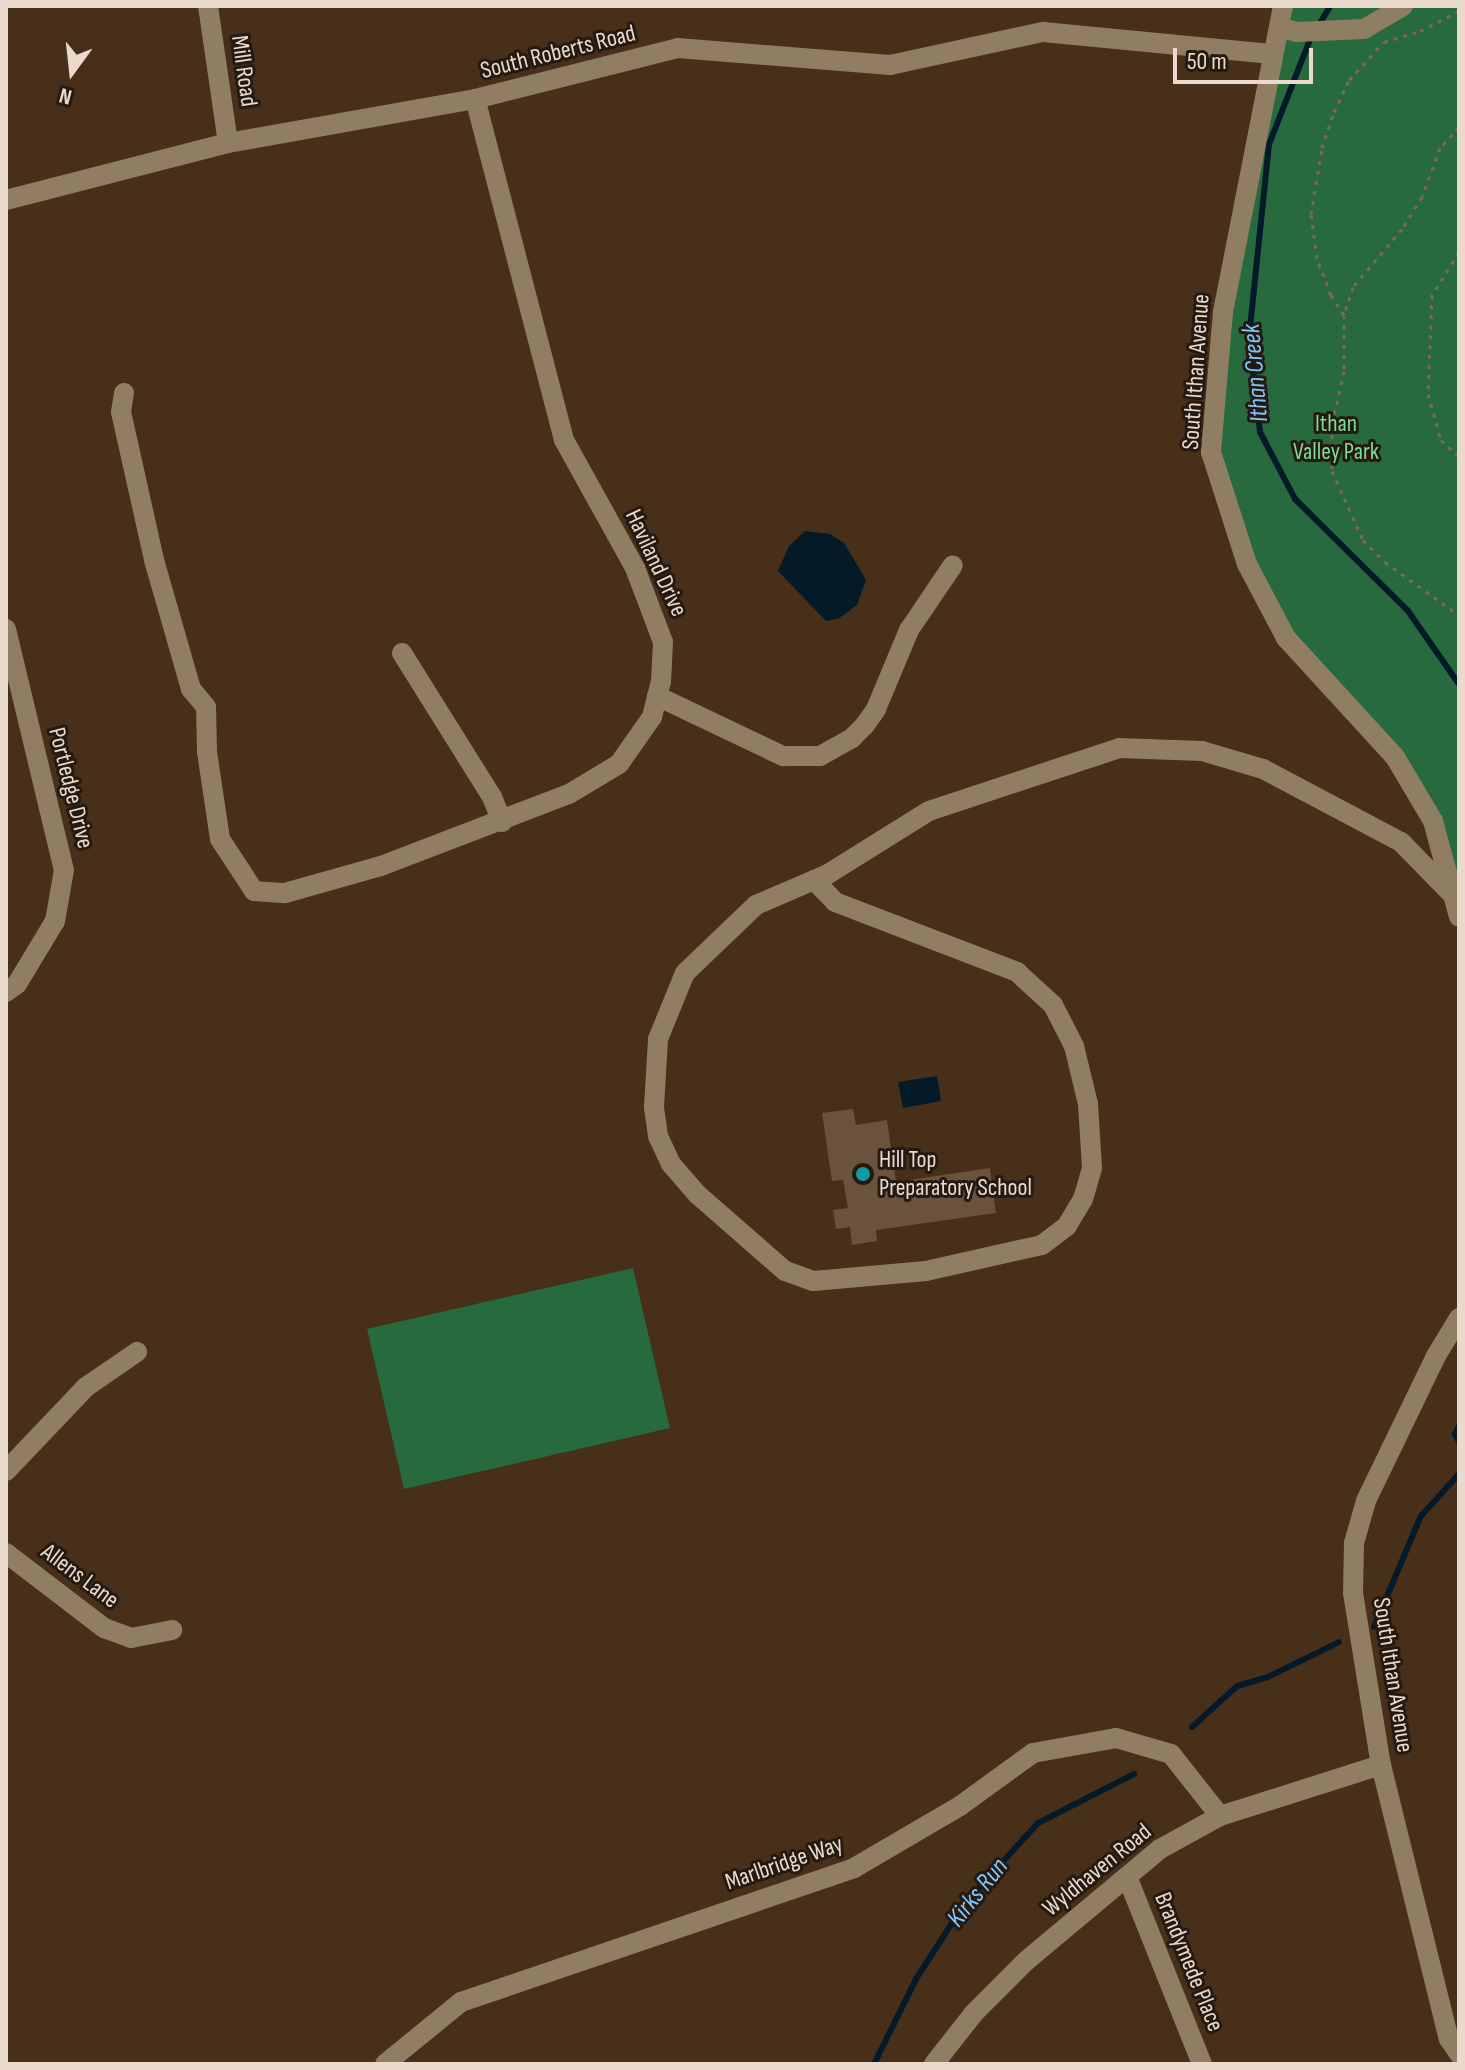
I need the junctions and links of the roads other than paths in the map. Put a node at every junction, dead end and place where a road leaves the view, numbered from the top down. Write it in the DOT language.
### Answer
graph roads {
  1 [pos="208,6"];
  2 [pos="1283,6"];
  3 [pos="1403,6"];
  4 [pos="1287,29"];
  5 [pos="1272,54"];
  6 [pos="475,99"];
  7 [pos="228,143"];
  8 [pos="6,200"];
  9 [pos="124,393"];
  10 [pos="953,565"];
  11 [pos="6,629"];
  12 [pos="402,653"];
  13 [pos="657,696"];
  14 [pos="502,822"];
  15 [pos="814,880"];
  16 [pos="1452,894"];
  17 [pos="1459,917"];
  18 [pos="6,992"];
  19 [pos="1459,1318"];
  20 [pos="137,1352"];
  21 [pos="6,1471"];
  22 [pos="6,1553"];
  23 [pos="172,1630"];
  24 [pos="1381,1765"];
  25 [pos="1220,1816"];
  26 [pos="1128,1879"];
  27 [pos="1459,2054"];
  28 [pos="385,2064"];
  29 [pos="934,2064"];
  30 [pos="1202,2064"];
  1 -- 7 [label="street, Mill Road"];
  2 -- 4 [label="street, South Ithan Avenue"];
  3 -- 4 [label="street"];
  4 -- 5 [label="street, South Ithan Avenue"];
  5 -- 6 [label="street, South Roberts Road"];
  5 -- 16 [label="street, South Ithan Avenue"];
  6 -- 7 [label="street, South Roberts Road"];
  6 -- 13 [label="street, Haviland Drive"];
  7 -- 8 [label="street, South Roberts Road"];
  9 -- 14 [label="street, Haviland Drive"];
  10 -- 13 [label="street"];
  11 -- 18 [label="street, Portledge Drive"];
  12 -- 14 [label="street"];
  13 -- 14 [label="street, Haviland Drive"];
  15 -- 15 [label="street"];
  15 -- 16 [label="street"];
  16 -- 17 [label="street, South Ithan Avenue"];
  19 -- 24 [label="street, South Ithan Avenue"];
  20 -- 21 [label="street"];
  22 -- 23 [label="street, Allens Lane"];
  24 -- 25 [label="street, Wyldhaven Road"];
  24 -- 27 [label="street, South Ithan Avenue"];
  25 -- 26 [label="street, Wyldhaven Road"];
  25 -- 28 [label="street, Marlbridge Way"];
  26 -- 29 [label="street, Wyldhaven Road"];
  26 -- 30 [label="street, Brandymede Place"];
}
